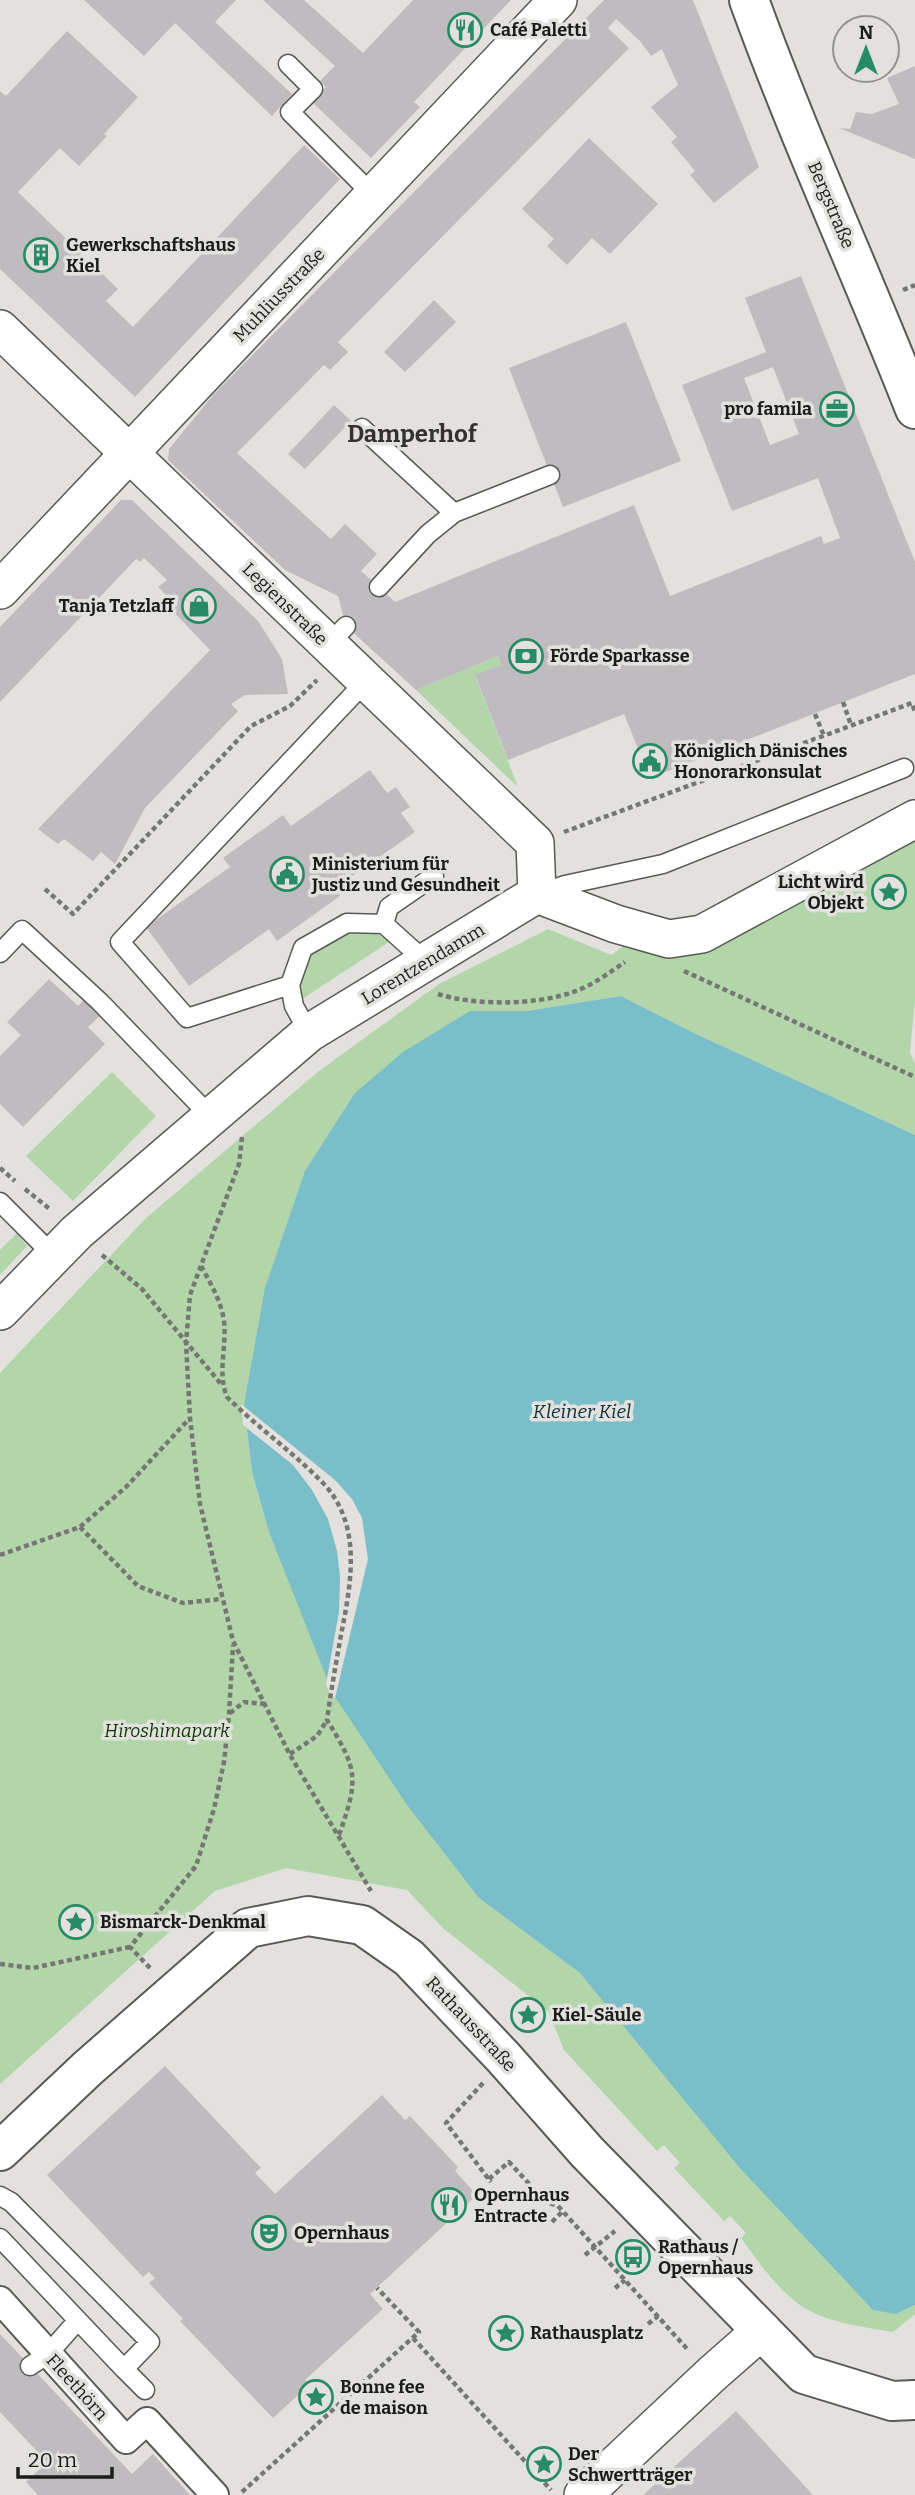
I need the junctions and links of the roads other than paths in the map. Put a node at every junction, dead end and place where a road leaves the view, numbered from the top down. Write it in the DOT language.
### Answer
graph roads {
  1 [pos="558,0"];
  2 [pos="749,0"];
  3 [pos="288,64"];
  4 [pos="374,196"];
  5 [pos="0,329"];
  6 [pos="915,409"];
  7 [pos="362,428"];
  8 [pos="128,453"];
  9 [pos="550,475"];
  10 [pos="454,513"];
  11 [pos="379,587"];
  12 [pos="0,590"];
  13 [pos="366,681"];
  14 [pos="904,768"];
  15 [pos="915,819"];
  16 [pos="434,876"];
  17 [pos="537,894"];
  18 [pos="384,924"];
  19 [pos="0,953"];
  20 [pos="429,977"];
  21 [pos="290,985"];
  22 [pos="309,1033"];
  23 [pos="227,1124"];
  24 [pos="0,1202"];
  25 [pos="65,1243"];
  26 [pos="0,1311"];
  27 [pos="0,2151"];
  28 [pos="0,2196"];
  29 [pos="0,2238"];
  30 [pos="0,2300"];
  31 [pos="78,2320"];
  32 [pos="762,2330"];
  33 [pos="39,2360"];
  34 [pos="124,2369"];
  35 [pos="145,2390"];
  36 [pos="915,2400"];
  37 [pos="567,2493"];
  38 [pos="215,2495"];
  1 -- 4 [label="street, Muhliusstraße"];
  2 -- 6 [label="street, Bergstraße"];
  3 -- 4 [label="lane"];
  4 -- 8 [label="street, Muhliusstraße"];
  5 -- 8 [label="street, Legienstraße"];
  7 -- 10 [label="lane"];
  8 -- 12 [label="street, Muhliusstraße"];
  8 -- 13 [label="street, Legienstraße"];
  9 -- 10 [label="lane"];
  10 -- 11 [label="lane"];
  13 -- 17 [label="street, Legienstraße"];
  13 -- 21 [label="lane"];
  14 -- 17 [label="lane"];
  15 -- 17 [label="street"];
  16 -- 18 [label="lane"];
  17 -- 20 [label="street, Lorentzendamm"];
  18 -- 20 [label="lane"];
  18 -- 21 [label="lane"];
  19 -- 23 [label="lane"];
  20 -- 22 [label="street, Lorentzendamm"];
  21 -- 22 [label="lane"];
  22 -- 23 [label="street, Lorentzendamm"];
  23 -- 25 [label="street, Lorentzendamm"];
  24 -- 25 [label="lane"];
  25 -- 26 [label="street, Lorentzendamm"];
  27 -- 32 [label="street, Rathausstraße"];
  28 -- 34 [label="lane"];
  29 -- 31 [label="lane"];
  30 -- 33 [label="street, Fleethörn"];
  31 -- 33 [label="lane"];
  31 -- 34 [label="lane"];
  32 -- 36 [label="street, Rathausstraße"];
  32 -- 37 [label="street"];
  33 -- 38 [label="street, Fleethörn"];
  34 -- 35 [label="lane"];
}
